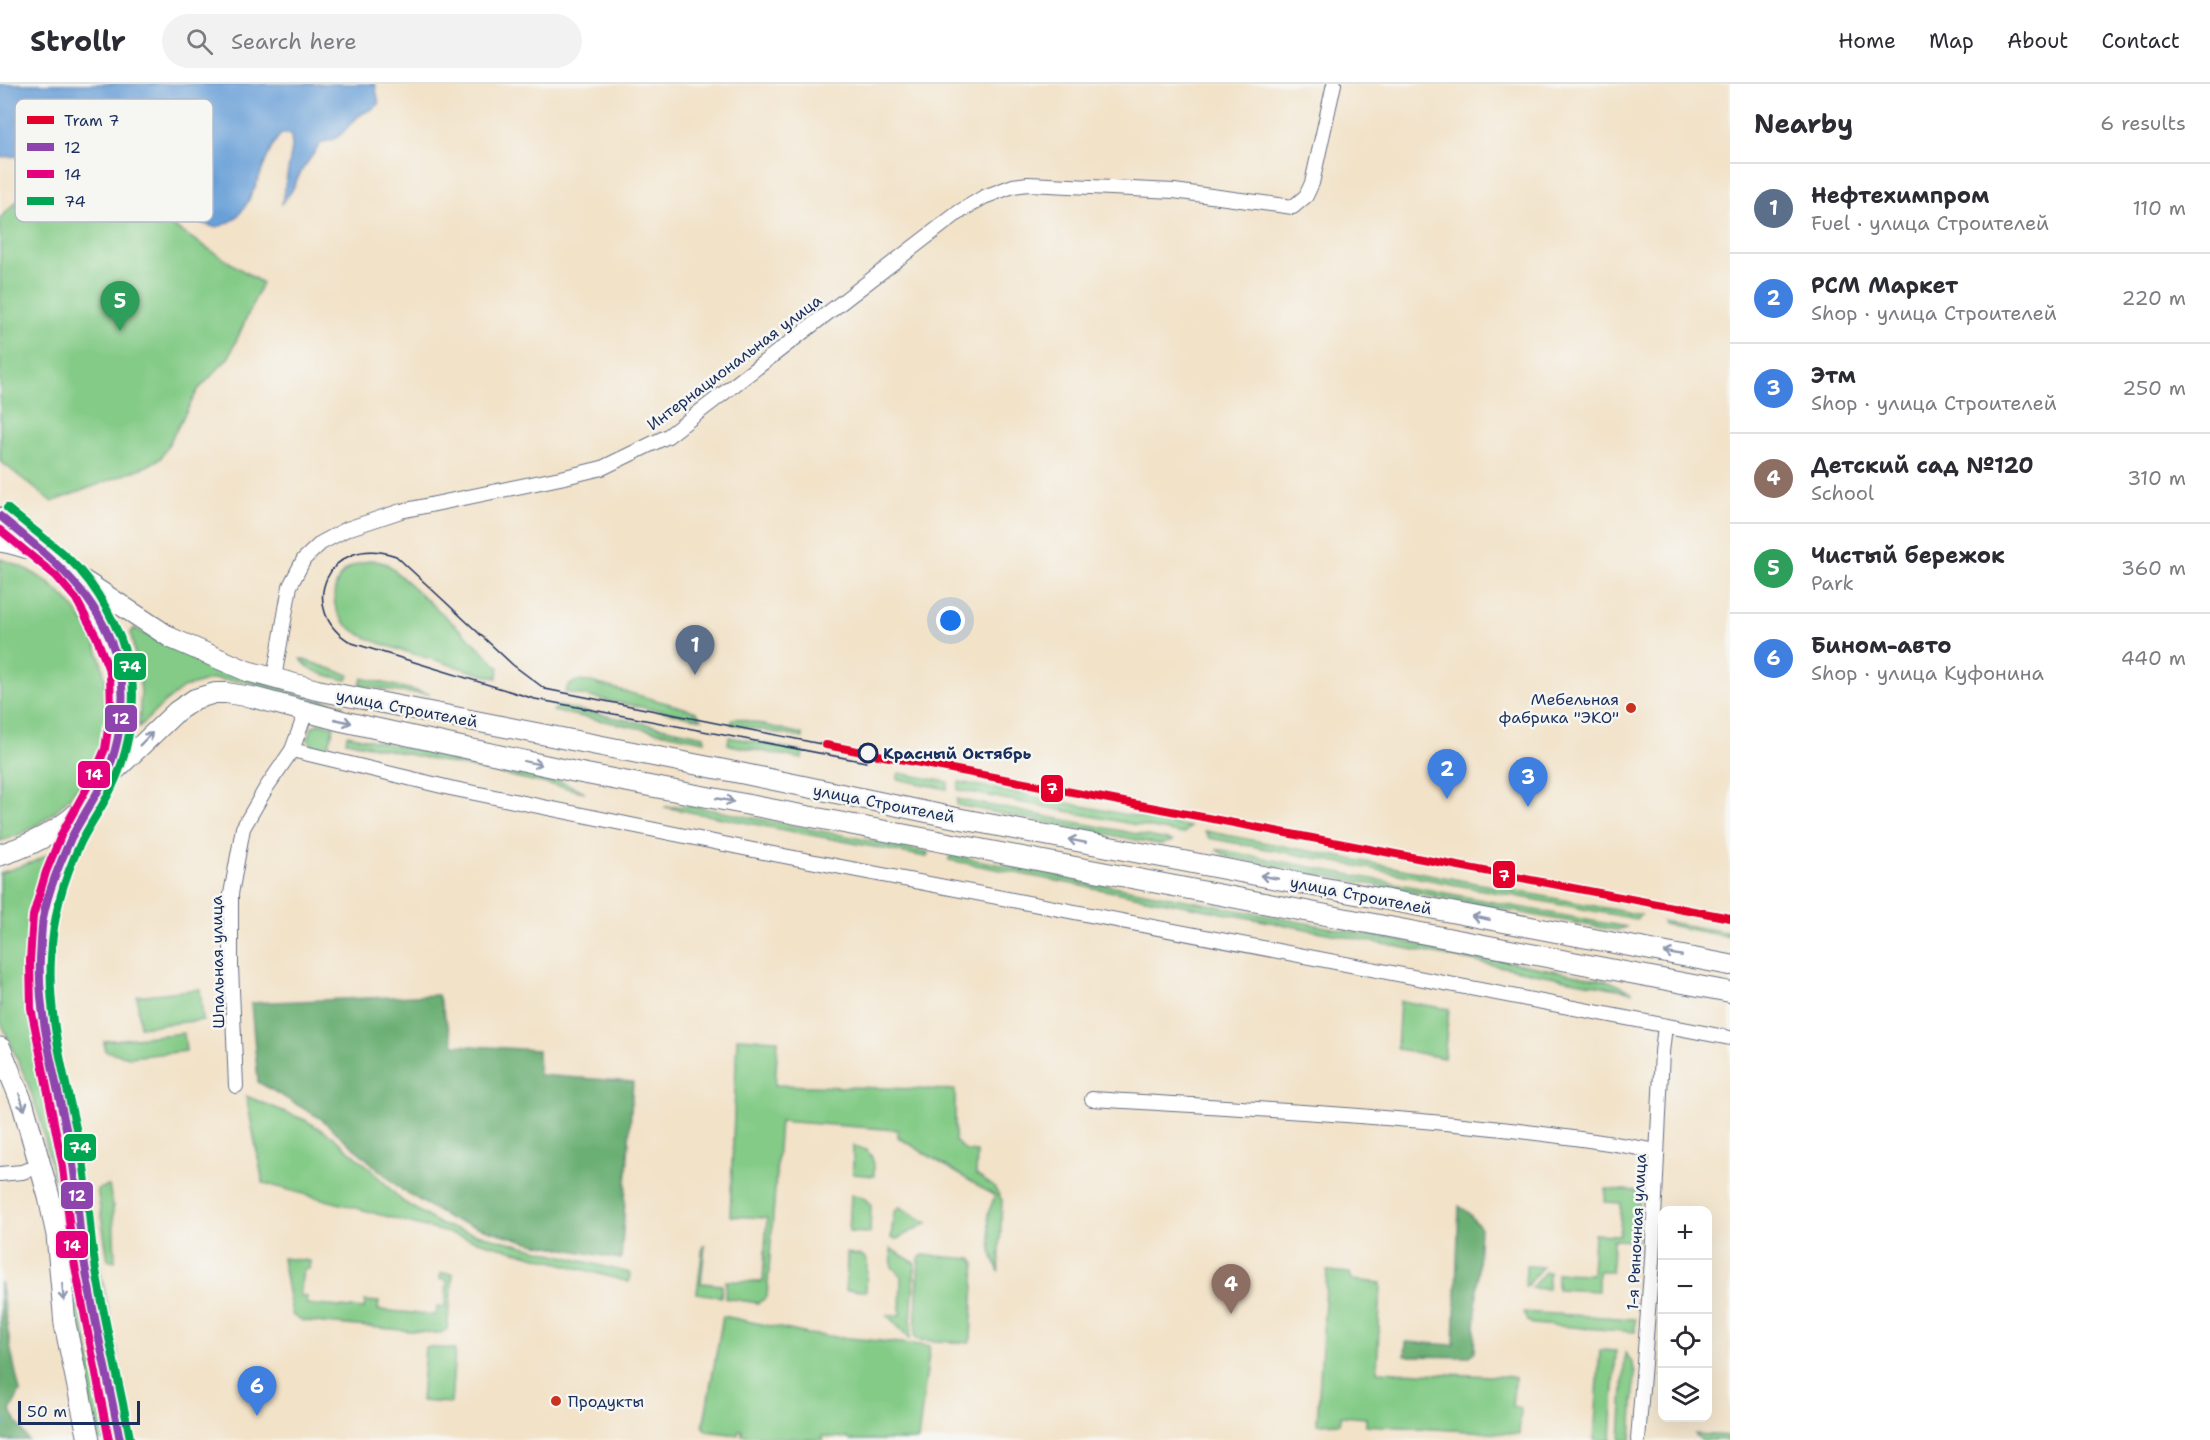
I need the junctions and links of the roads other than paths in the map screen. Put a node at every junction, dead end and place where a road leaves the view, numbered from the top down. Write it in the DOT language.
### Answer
graph roads {
  1 [pos="1334,84"];
  2 [pos="0,516"];
  3 [pos="0,541"];
  4 [pos="60,565"];
  5 [pos="274,678"];
  6 [pos="306,712"];
  7 [pos="292,750"];
  8 [pos="102,785"];
  9 [pos="0,855"];
  10 [pos="1730,965"];
  11 [pos="1730,992"];
  12 [pos="1665,1026"];
  13 [pos="1730,1038"];
  14 [pos="0,1048"];
  15 [pos="236,1086"];
  16 [pos="1092,1098"];
  17 [pos="1657,1151"];
  18 [pos="41,1166"];
  19 [pos="0,1174"];
  20 [pos="89,1440"];
  21 [pos="120,1440"];
  22 [pos="1638,1440"];
  1 -- 5 [label="street, Интернациональная улица"];
  2 -- 4 [label="street"];
  3 -- 4 [label="main road"];
  4 -- 5 [label="main road, улица Строителей"];
  4 -- 8 [label="main road"];
  10 -- 5 [label="main road, улица Строителей, one-way"];
  6 -- 7 [label="street, Шпальная улица"];
  8 -- 6 [label="main road, улица Строителей, one-way"];
  6 -- 11 [label="main road, улица Строителей, one-way"];
  7 -- 12 [label="street"];
  7 -- 15 [label="street, Шпальная улица"];
  8 -- 9 [label="main road"];
  8 -- 21 [label="main road"];
  12 -- 13 [label="street"];
  12 -- 17 [label="street, 1-я Рыночная улица"];
  14 -- 18 [label="main road, one-way"];
  16 -- 17 [label="street"];
  17 -- 22 [label="street, 1-я Рыночная улица"];
  18 -- 19 [label="street"];
  18 -- 20 [label="main road, one-way"];
}
